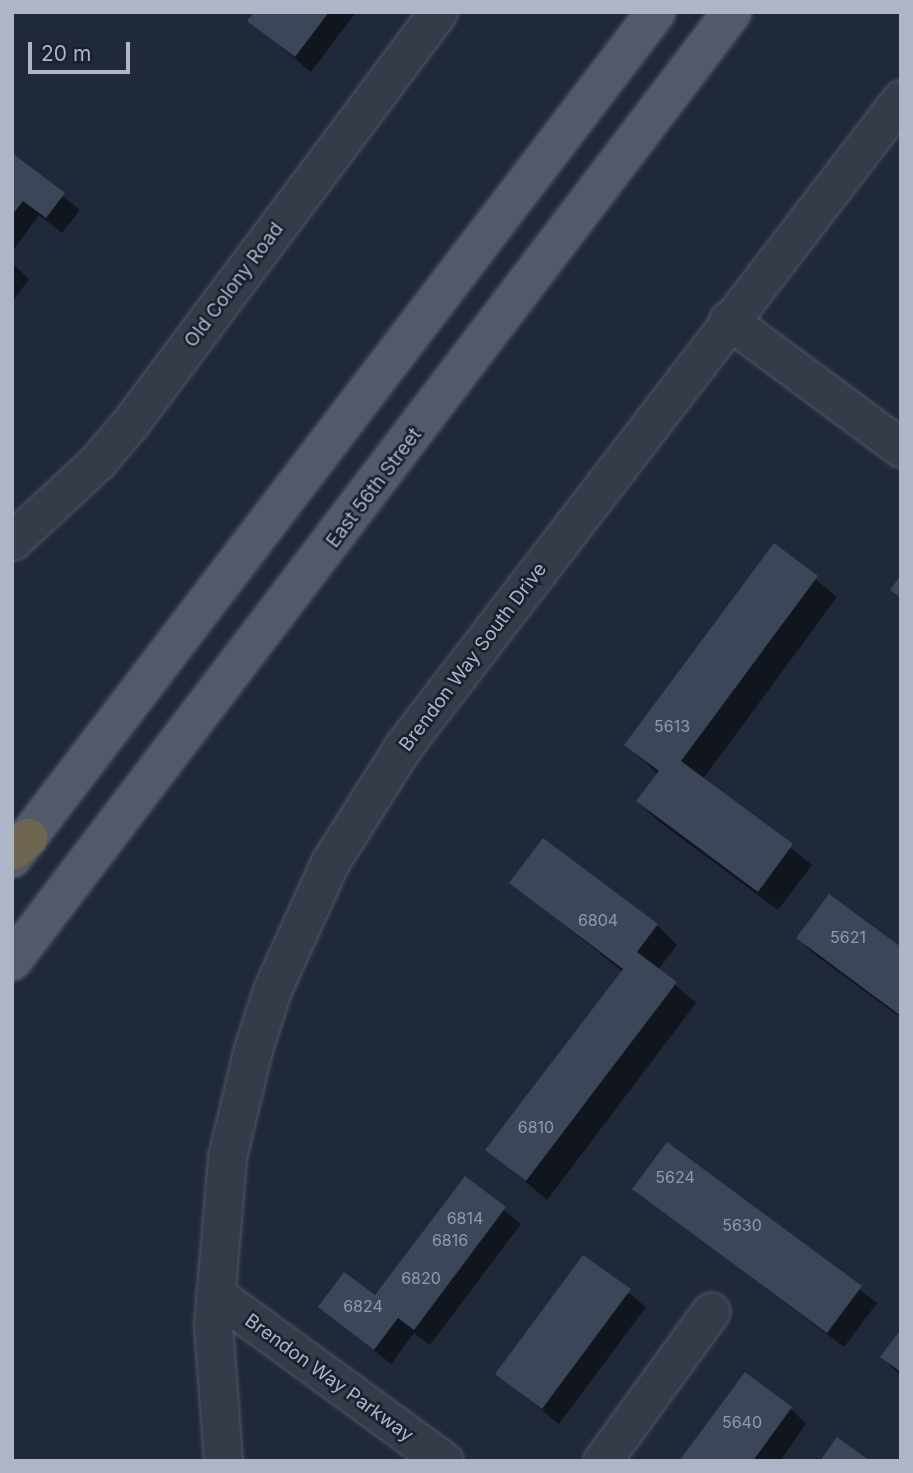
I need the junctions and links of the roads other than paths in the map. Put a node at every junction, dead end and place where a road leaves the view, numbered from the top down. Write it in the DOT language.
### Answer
graph roads {
  1 [pos="438,12"];
  2 [pos="656,12"];
  3 [pos="732,12"];
  4 [pos="901,99"];
  5 [pos="728,320"];
  6 [pos="901,448"];
  7 [pos="12,541"];
  8 [pos="18,849"];
  9 [pos="12,961"];
  10 [pos="215,1294"];
  11 [pos="711,1311"];
  12 [pos="223,1461"];
  13 [pos="444,1461"];
  14 [pos="602,1461"];
  1 -- 7 [label="street, Old Colony Road"];
  2 -- 8 [label="main road"];
  3 -- 9 [label="main road, East 56th Street"];
  4 -- 5 [label="street, Brendon Way South Drive"];
  5 -- 6 [label="street"];
  5 -- 10 [label="street, Brendon Way South Drive"];
  10 -- 12 [label="street, Brendon Way South Drive"];
  10 -- 13 [label="street, Brendon Way Parkway"];
  11 -- 14 [label="street"];
}
